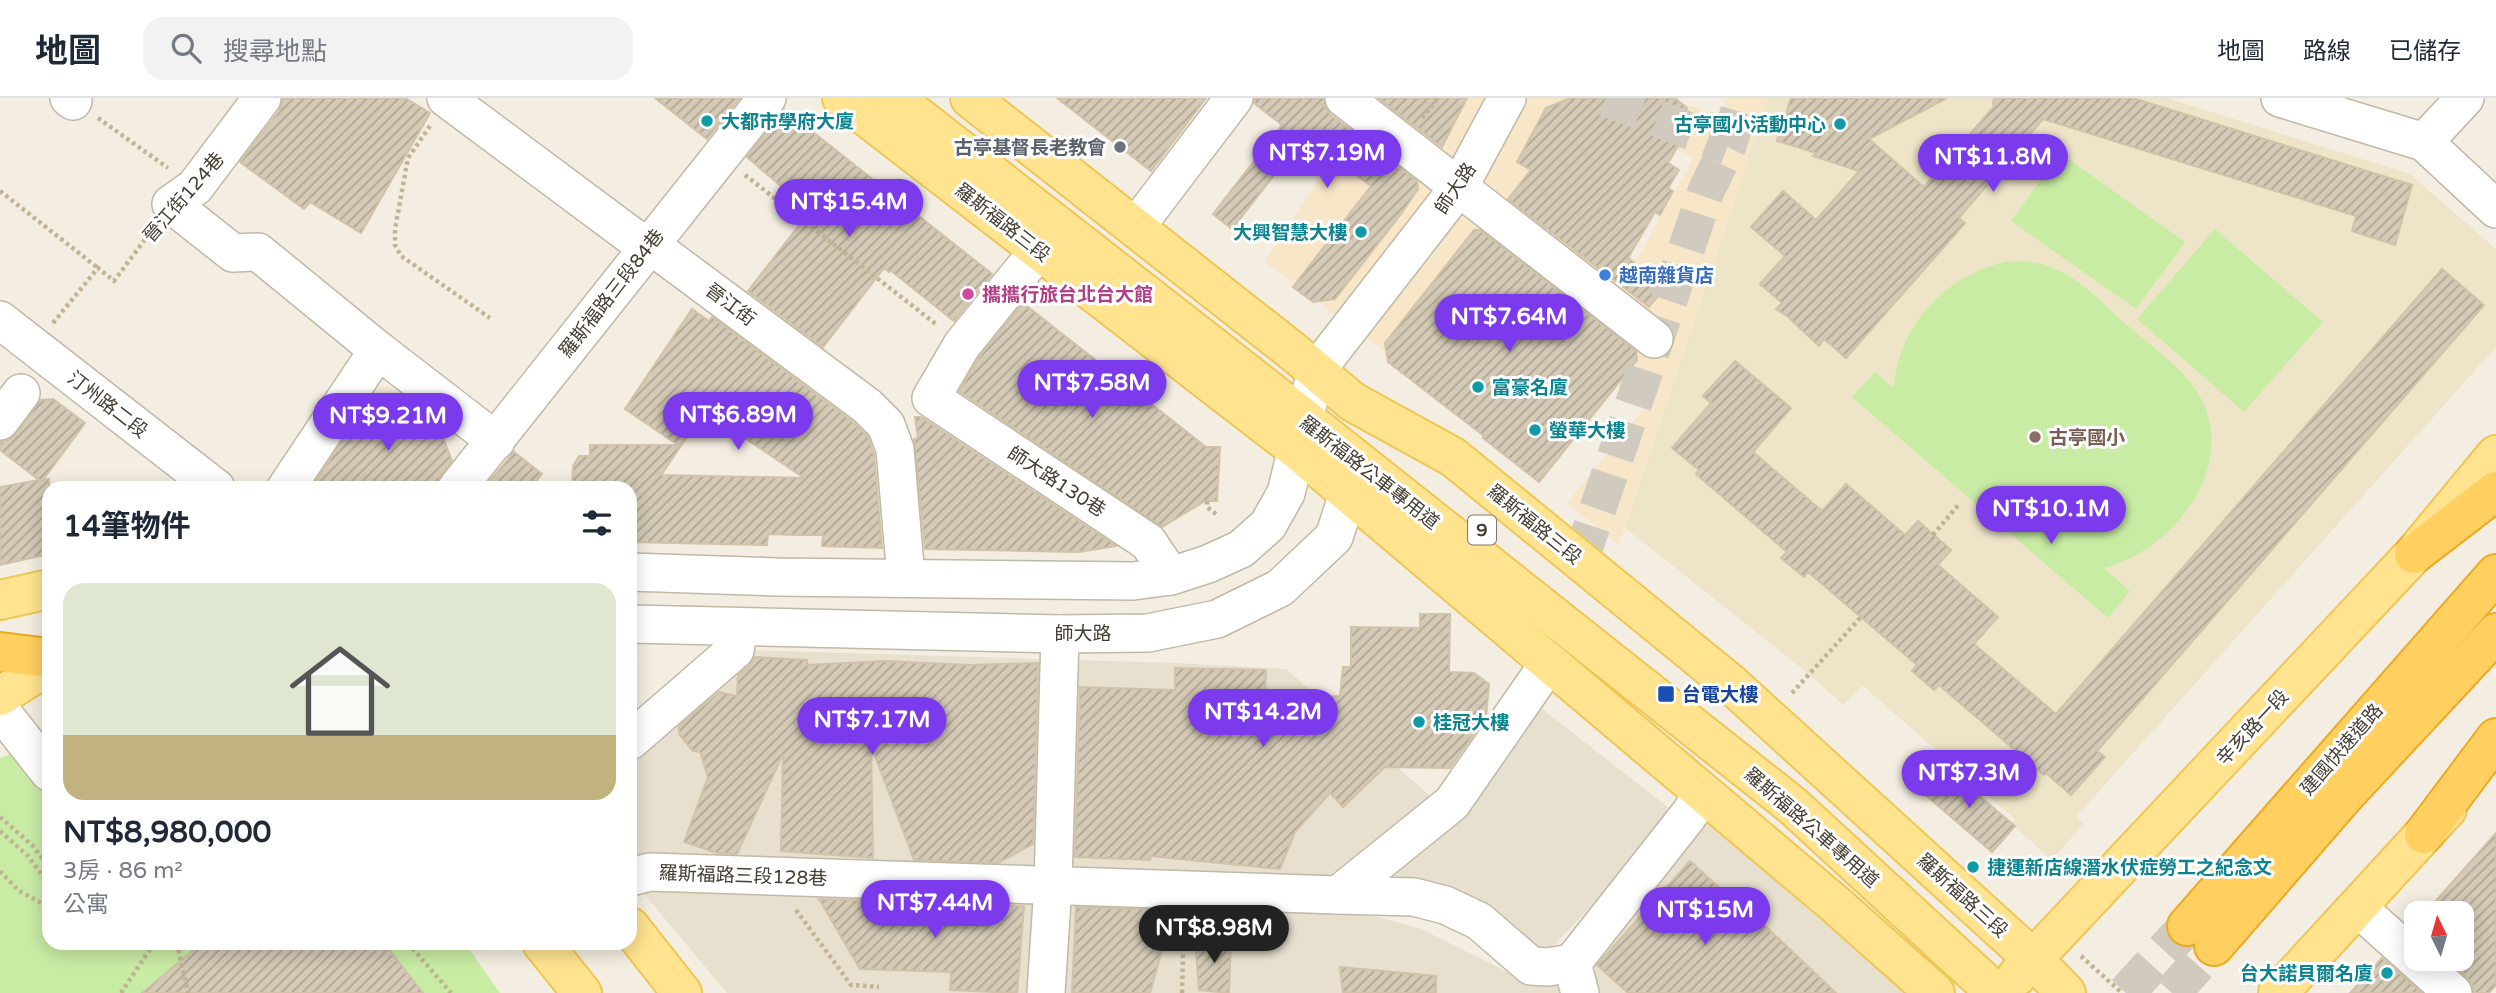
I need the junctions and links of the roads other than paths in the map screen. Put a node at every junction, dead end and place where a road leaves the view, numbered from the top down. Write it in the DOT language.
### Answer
graph roads {
  1 [pos="262,98"];
  2 [pos="767,98"];
  3 [pos="842,98"];
  4 [pos="894,98"];
  5 [pos="920,98"];
  6 [pos="970,98"];
  7 [pos="1234,98"];
  8 [pos="1344,98"];
  9 [pos="1507,98"];
  10 [pos="2280,98"];
  11 [pos="2465,98"];
  12 [pos="447,99"];
  13 [pos="2424,142"];
  14 [pos="1459,187"];
  15 [pos="2496,209"];
  16 [pos="1135,228"];
  17 [pos="649,244"];
  18 [pos="1039,250"];
  19 [pos="0,320"];
  20 [pos="1654,339"];
  21 [pos="378,349"];
  22 [pos="1309,409"];
  23 [pos="496,441"];
  24 [pos="1343,450"];
  25 [pos="2496,455"];
  26 [pos="207,481"];
  27 [pos="291,481"];
  28 [pos="463,481"];
  29 [pos="2496,491"];
  30 [pos="1348,494"];
  31 [pos="2414,554"];
  32 [pos="637,572"];
  33 [pos="2496,574"];
  34 [pos="1171,576"];
  35 [pos="906,578"];
  36 [pos="42,591"];
  37 [pos="0,600"];
  38 [pos="637,624"];
  39 [pos="739,627"];
  40 [pos="1060,634"];
  41 [pos="2496,634"];
  42 [pos="0,652"];
  43 [pos="42,657"];
  44 [pos="1549,663"];
  45 [pos="42,669"];
  46 [pos="0,696"];
  47 [pos="0,710"];
  48 [pos="637,735"];
  49 [pos="2496,738"];
  50 [pos="2496,756"];
  51 [pos="42,763"];
  52 [pos="1704,793"];
  53 [pos="2424,834"];
  54 [pos="637,875"];
  55 [pos="1053,885"];
  56 [pos="1338,895"];
  57 [pos="2357,907"];
  58 [pos="637,936"];
  59 [pos="548,950"];
  60 [pos="1576,978"];
  61 [pos="2011,984"];
  62 [pos="582,993"];
  63 [pos="682,993"];
  64 [pos="1046,993"];
  65 [pos="1935,993"];
  66 [pos="2066,993"];
  67 [pos="2278,993"];
  68 [pos="2453,993"];
  1 -- 21 [label="street, 晉江街124巷"];
  2 -- 17 [label="street, 羅斯福路三段84巷"];
  3 -- 18 [label="main road, 羅斯福路三段 / 9"];
  4 -- 22 [label="main road, 羅斯福路公車專用道 / 9"];
  5 -- 22 [label="main road, 羅斯福路公車專用道 / 9"];
  6 -- 16 [label="main road, 羅斯福路三段 / 9"];
  7 -- 16 [label="street"];
  8 -- 14 [label="street"];
  9 -- 14 [label="street, 師大路"];
  10 -- 13 [label="street"];
  11 -- 13 [label="street"];
  12 -- 17 [label="street, 晉江街"];
  13 -- 15 [label="street"];
  14 -- 20 [label="street"];
  14 -- 22 [label="street, 師大路"];
  16 -- 22 [label="main road, 羅斯福路三段 / 9"];
  17 -- 23 [label="street, 羅斯福路三段84巷"];
  17 -- 35 [label="street, 晉江街"];
  18 -- 22 [label="main road, 羅斯福路三段 / 9"];
  18 -- 34 [label="street, 師大路130巷"];
  19 -- 26 [label="street, 汀州路二段"];
  21 -- 23 [label="street"];
  21 -- 27 [label="street"];
  22 -- 24 [label="main road, 羅斯福路公車專用道 / 9"];
  22 -- 30 [label="main road, 羅斯福路三段 / 9"];
  22 -- 34 [label="street, 師大路"];
  22 -- 61 [label="main road, 羅斯福路三段 / 9"];
  23 -- 28 [label="street, 羅斯福路三段84巷"];
  24 -- 30 [label="street, 師大路"];
  24 -- 61 [label="main road, 羅斯福路公車專用道 / 9"];
  25 -- 31 [label="main road, 辛亥路一段"];
  29 -- 31 [label="highway"];
  30 -- 40 [label="street, 師大路"];
  30 -- 44 [label="main road, 羅斯福路三段 / 9"];
  31 -- 61 [label="main road, 辛亥路一段"];
  32 -- 35 [label="street, 師大路"];
  33 -- 41 [label="highway, 建國快速道路"];
  34 -- 35 [label="street, 師大路"];
  36 -- 37 [label="main road"];
  38 -- 39 [label="street, 師大路"];
  39 -- 40 [label="street, 師大路"];
  39 -- 48 [label="street"];
  40 -- 55 [label="street"];
  42 -- 43 [label="highway"];
  44 -- 52 [label="main road, 羅斯福路三段 / 9"];
  44 -- 56 [label="street"];
  45 -- 46 [label="main road"];
  47 -- 51 [label="street"];
  49 -- 53 [label="highway"];
  50 -- 53 [label="main road"];
  52 -- 60 [label="street"];
  52 -- 65 [label="main road, 羅斯福路三段 / 9"];
  53 -- 57 [label="main road"];
  54 -- 55 [label="street, 羅斯福路三段128巷"];
  55 -- 56 [label="street, 羅斯福路三段128巷"];
  55 -- 64 [label="street"];
  56 -- 60 [label="street, 羅斯福路三段128巷"];
  57 -- 67 [label="main road"];
  57 -- 68 [label="street"];
  58 -- 63 [label="main road"];
  59 -- 62 [label="main road"];
  61 -- 66 [label="main road, 羅斯福路三段 / 9"];
}
